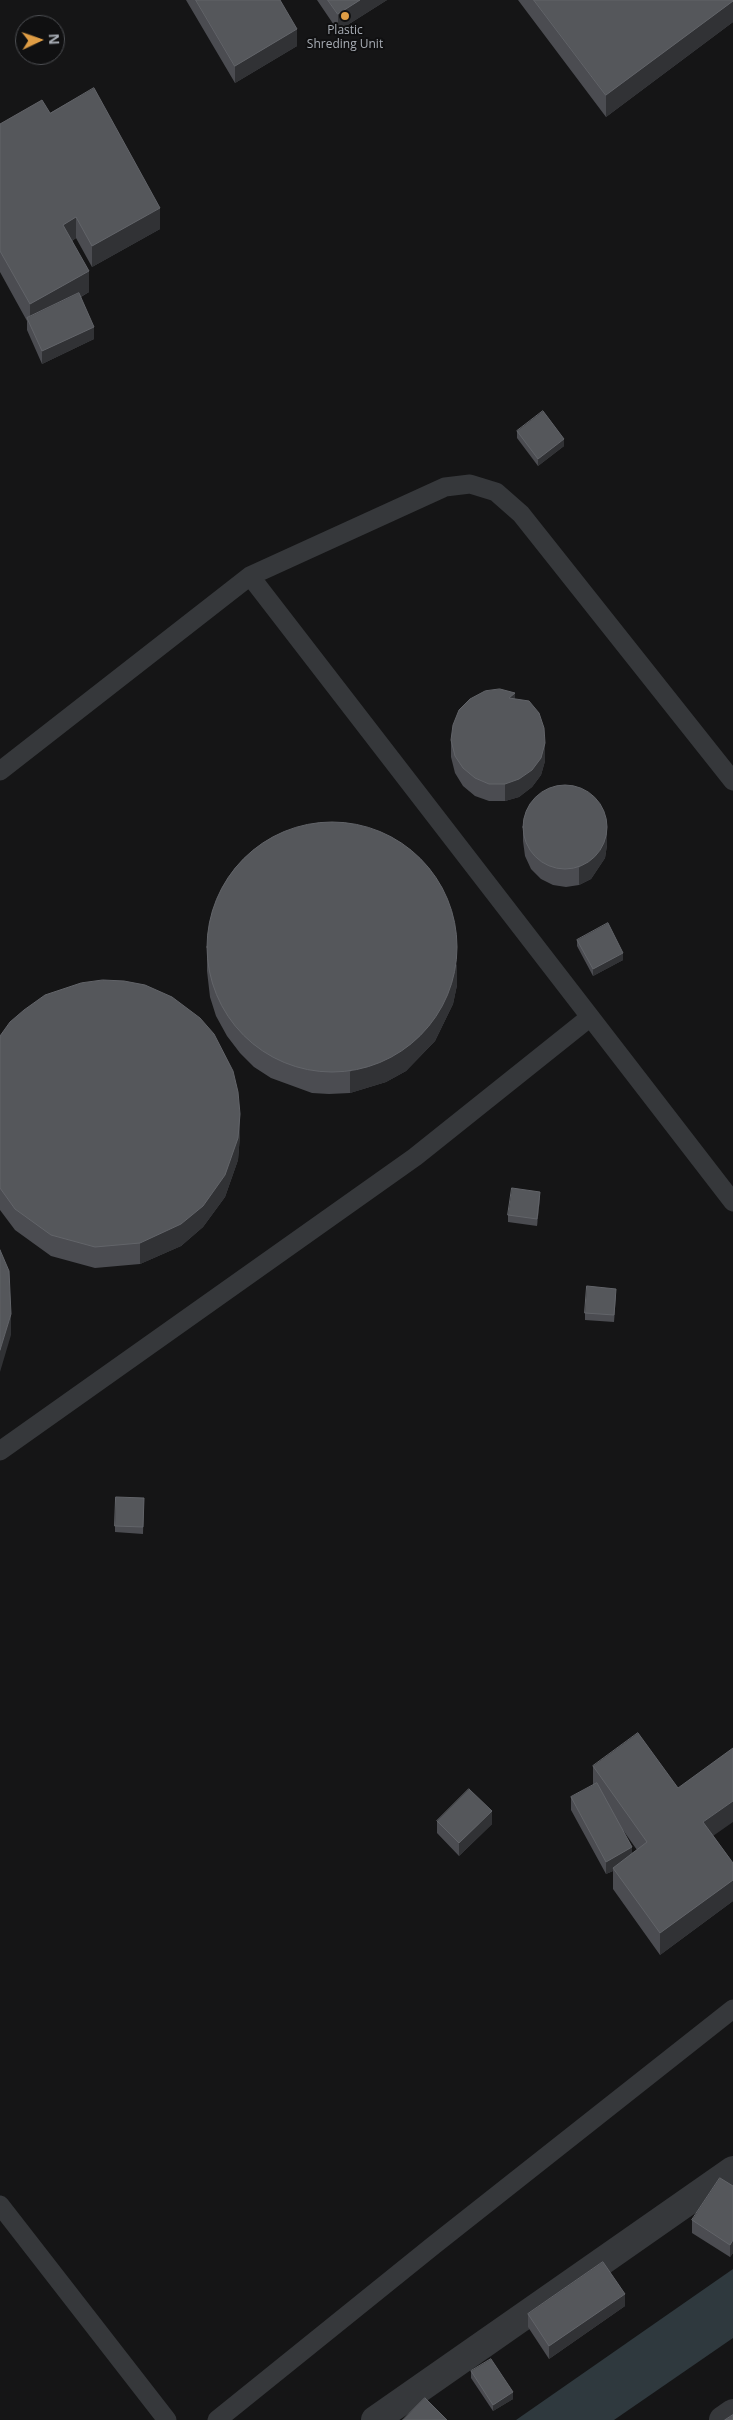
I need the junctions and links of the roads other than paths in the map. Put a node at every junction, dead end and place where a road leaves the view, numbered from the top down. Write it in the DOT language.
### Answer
graph roads {
  1 [pos="250,576"];
  2 [pos="0,771"];
  3 [pos="733,781"];
  4 [pos="589,1018"];
  5 [pos="733,1202"];
  6 [pos="0,1451"];
  7 [pos="733,2009"];
  8 [pos="733,2170"];
  9 [pos="0,2205"];
  10 [pos="733,2413"];
  11 [pos="167,2420"];
  12 [pos="217,2420"];
  13 [pos="375,2420"];
  14 [pos="723,2420"];
  1 -- 2 [label="lane"];
  1 -- 3 [label="lane"];
  1 -- 4 [label="lane"];
  4 -- 5 [label="lane"];
  4 -- 6 [label="lane"];
  7 -- 12 [label="lane"];
  8 -- 13 [label="street"];
  9 -- 11 [label="lane"];
  10 -- 14 [label="street"];
}
